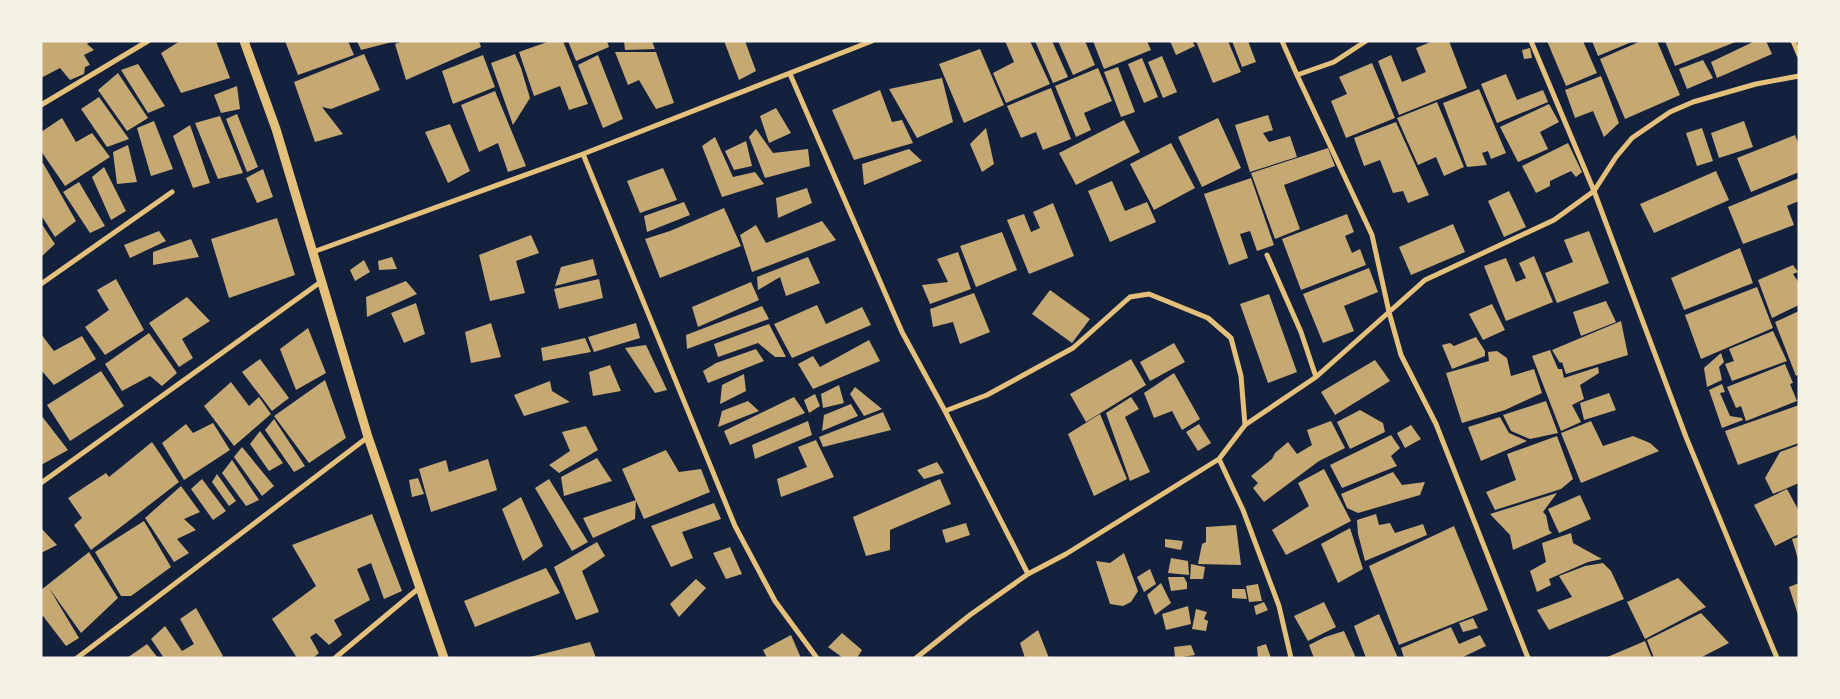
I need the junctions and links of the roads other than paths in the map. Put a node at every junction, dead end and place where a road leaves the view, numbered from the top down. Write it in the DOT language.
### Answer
graph roads {
  1 [pos="148,41"];
  2 [pos="244,41"];
  3 [pos="872,41"];
  4 [pos="1282,41"];
  5 [pos="1366,41"];
  6 [pos="1531,41"];
  7 [pos="1793,41"];
  8 [pos="1799,55"];
  9 [pos="790,74"];
  10 [pos="1297,76"];
  11 [pos="1799,76"];
  12 [pos="41,105"];
  13 [pos="584,154"];
  14 [pos="172,192"];
  15 [pos="1594,192"];
  16 [pos="313,252"];
  17 [pos="1267,255"];
  18 [pos="322,281"];
  19 [pos="41,284"];
  20 [pos="1389,312"];
  21 [pos="1316,377"];
  22 [pos="945,411"];
  23 [pos="1245,425"];
  24 [pos="368,437"];
  25 [pos="1219,459"];
  26 [pos="41,483"];
  27 [pos="1028,574"];
  28 [pos="420,588"];
  29 [pos="77,658"];
  30 [pos="336,658"];
  31 [pos="444,658"];
  32 [pos="816,658"];
  33 [pos="916,658"];
  34 [pos="1291,658"];
  35 [pos="1528,658"];
  36 [pos="1777,658"];
  1 -- 12 [label="street"];
  2 -- 16 [label="street"];
  3 -- 9 [label="street"];
  4 -- 10 [label="street"];
  5 -- 10 [label="street"];
  6 -- 15 [label="street"];
  7 -- 8 [label="street"];
  9 -- 13 [label="street"];
  9 -- 22 [label="street"];
  10 -- 20 [label="street"];
  11 -- 15 [label="street"];
  13 -- 16 [label="street"];
  13 -- 32 [label="street"];
  14 -- 19 [label="street"];
  15 -- 20 [label="street"];
  15 -- 36 [label="street"];
  16 -- 18 [label="street"];
  17 -- 21 [label="street"];
  18 -- 24 [label="street"];
  18 -- 26 [label="street"];
  20 -- 21 [label="street"];
  20 -- 35 [label="street"];
  21 -- 23 [label="street"];
  22 -- 23 [label="street"];
  22 -- 27 [label="street"];
  23 -- 25 [label="street"];
  24 -- 28 [label="street"];
  24 -- 29 [label="street"];
  25 -- 27 [label="street"];
  25 -- 34 [label="street"];
  27 -- 33 [label="street"];
  28 -- 30 [label="street"];
  28 -- 31 [label="street"];
}
